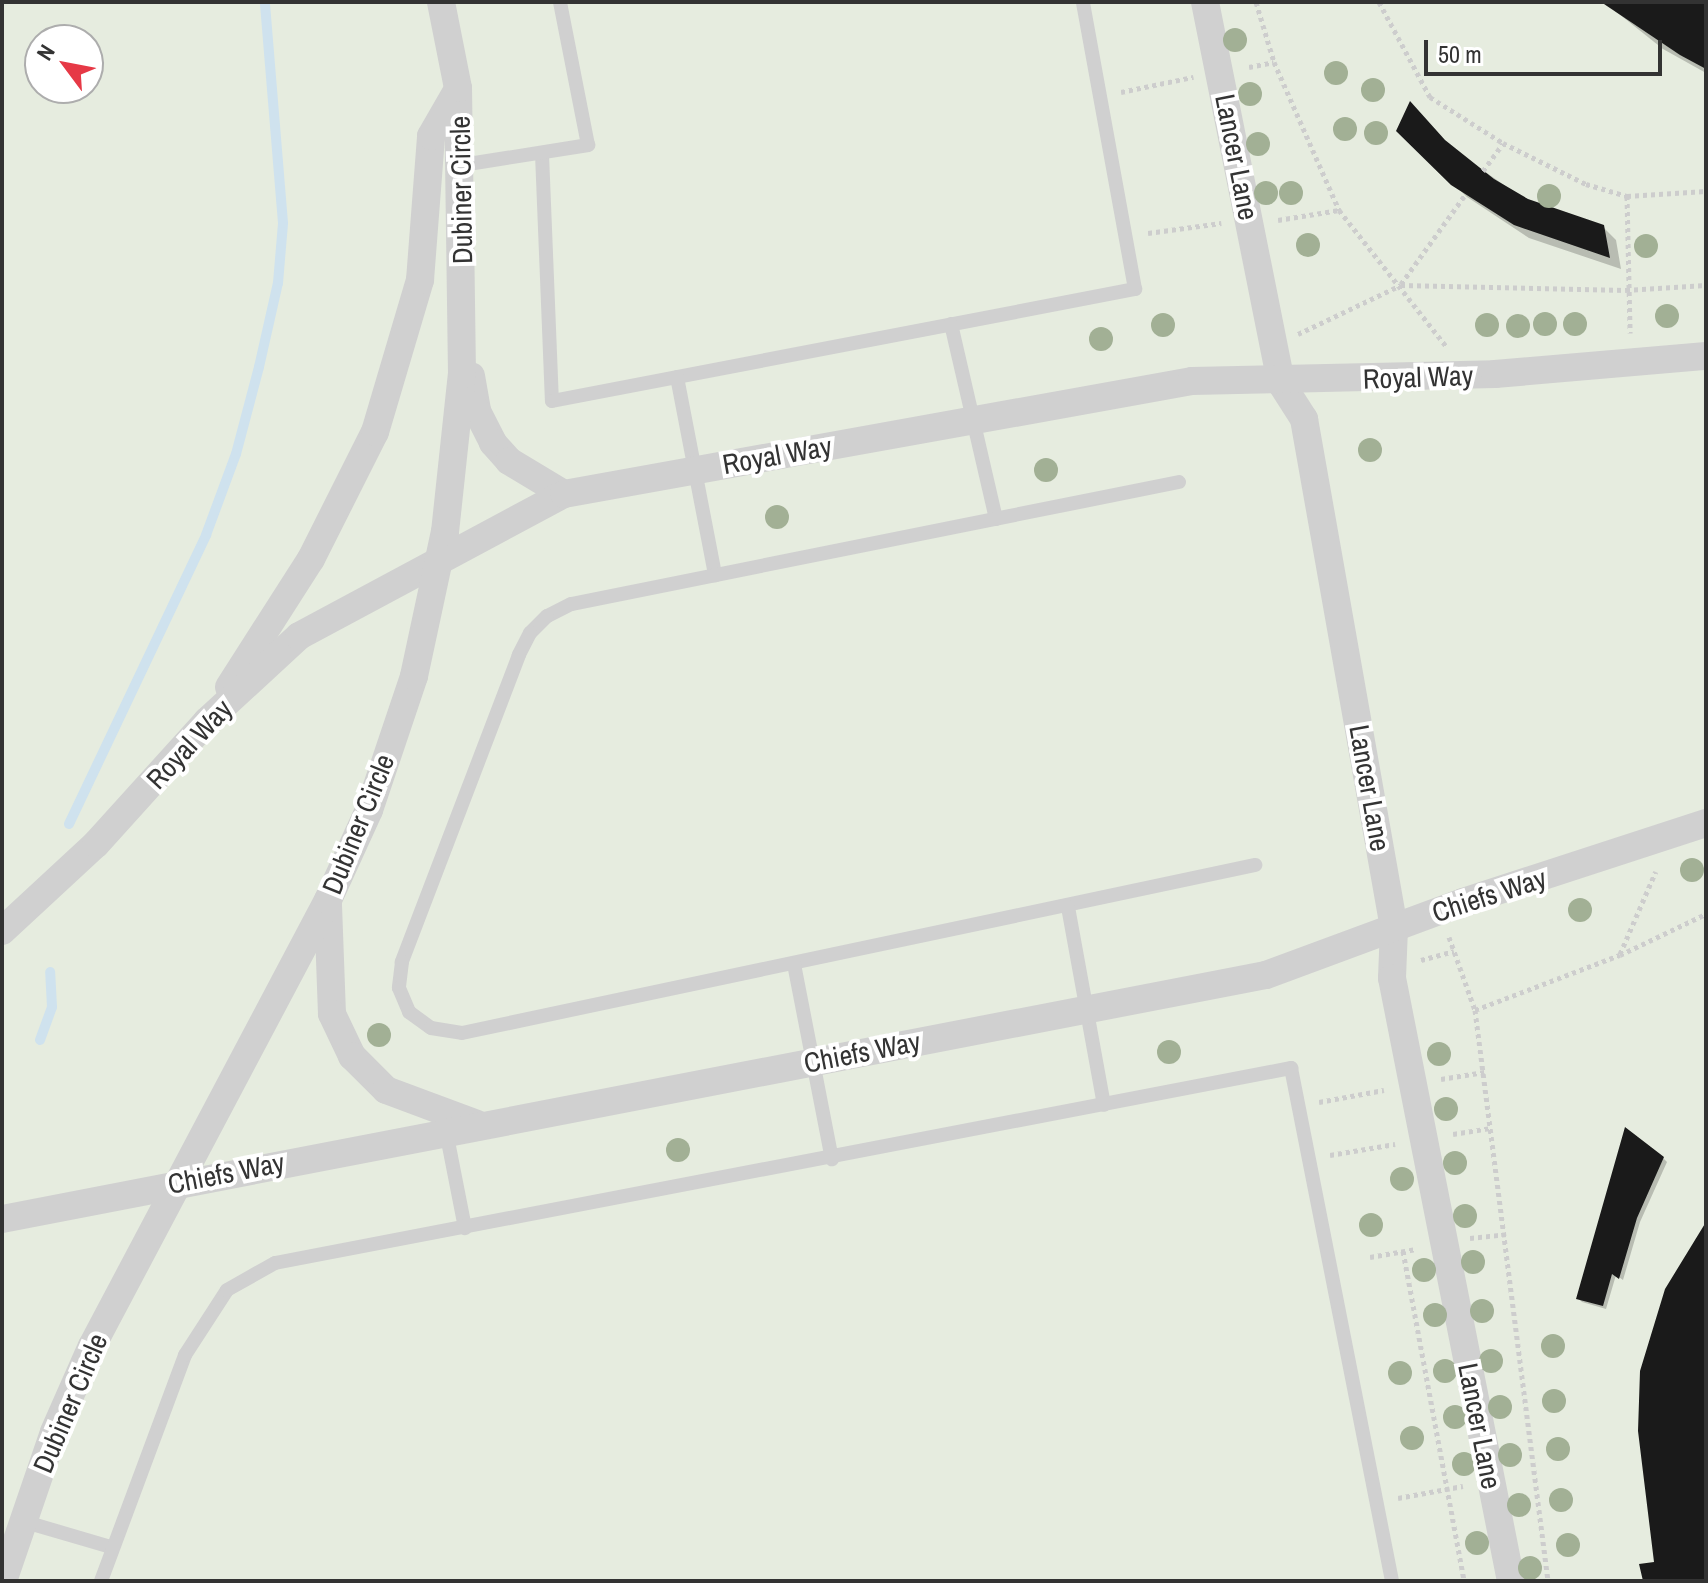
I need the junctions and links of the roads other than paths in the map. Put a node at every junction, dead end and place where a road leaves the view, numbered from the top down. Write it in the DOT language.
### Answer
graph roads {
  1 [pos="441,2"];
  2 [pos="560,2"];
  3 [pos="1083,2"];
  4 [pos="1205,2"];
  5 [pos="458,88"];
  6 [pos="542,154"];
  7 [pos="462,165"];
  8 [pos="951,324"];
  9 [pos="463,330"];
  10 [pos="1706,356"];
  11 [pos="677,377"];
  12 [pos="1281,383"];
  13 [pos="974,419"];
  14 [pos="697,470"];
  15 [pos="1179,482"];
  16 [pos="564,494"];
  17 [pos="996,519"];
  18 [pos="439,558"];
  19 [pos="715,575"];
  20 [pos="207,721"];
  21 [pos="1706,823"];
  22 [pos="1255,865"];
  23 [pos="328,900"];
  24 [pos="1068,907"];
  25 [pos="1394,928"];
  26 [pos="2,931"];
  27 [pos="794,964"];
  28 [pos="1082,1008"];
  29 [pos="811,1062"];
  30 [pos="1104,1105"];
  31 [pos="481,1125"];
  32 [pos="446,1131"];
  33 [pos="832,1159"];
  34 [pos="181,1180"];
  35 [pos="2,1219"];
  36 [pos="465,1228"];
  37 [pos="21,1521"];
  38 [pos="111,1547"];
  39 [pos="4,1567"];
  40 [pos="101,1581"];
  41 [pos="1392,1581"];
  42 [pos="1511,1581"];
  1 -- 5 [label="street, Dubiner Circle"];
  2 -- 6 [label="lane"];
  3 -- 8 [label="lane"];
  4 -- 12 [label="street, Lancer Lane"];
  5 -- 7 [label="street, Dubiner Circle"];
  5 -- 20 [label="street"];
  6 -- 7 [label="lane"];
  6 -- 11 [label="lane"];
  7 -- 9 [label="street, Dubiner Circle"];
  8 -- 11 [label="lane"];
  8 -- 13 [label="lane"];
  9 -- 16 [label="street"];
  9 -- 18 [label="street, Dubiner Circle"];
  10 -- 12 [label="street, Royal Way"];
  11 -- 14 [label="lane"];
  12 -- 13 [label="street, Royal Way"];
  12 -- 25 [label="street, Lancer Lane"];
  13 -- 14 [label="street, Royal Way"];
  13 -- 17 [label="lane"];
  14 -- 16 [label="street, Royal Way"];
  14 -- 19 [label="lane"];
  15 -- 17 [label="lane"];
  16 -- 18 [label="street, Royal Way"];
  17 -- 19 [label="lane"];
  18 -- 20 [label="street, Royal Way"];
  18 -- 23 [label="street, Dubiner Circle"];
  19 -- 27 [label="lane"];
  20 -- 26 [label="street, Royal Way"];
  21 -- 25 [label="street, Chiefs Way"];
  22 -- 24 [label="lane"];
  23 -- 31 [label="street"];
  23 -- 34 [label="street, Dubiner Circle"];
  24 -- 27 [label="lane"];
  24 -- 28 [label="lane"];
  25 -- 28 [label="street, Chiefs Way"];
  25 -- 42 [label="street, Lancer Lane"];
  27 -- 29 [label="lane"];
  28 -- 29 [label="street, Chiefs Way"];
  28 -- 30 [label="lane"];
  29 -- 31 [label="street, Chiefs Way"];
  29 -- 33 [label="lane"];
  30 -- 33 [label="lane"];
  30 -- 41 [label="lane"];
  31 -- 32 [label="street, Chiefs Way"];
  32 -- 34 [label="street, Chiefs Way"];
  32 -- 36 [label="lane"];
  33 -- 36 [label="lane"];
  34 -- 35 [label="street, Chiefs Way"];
  34 -- 37 [label="street, Dubiner Circle"];
  36 -- 38 [label="lane"];
  37 -- 38 [label="lane"];
  37 -- 39 [label="street, Dubiner Circle"];
  38 -- 40 [label="lane"];
}
